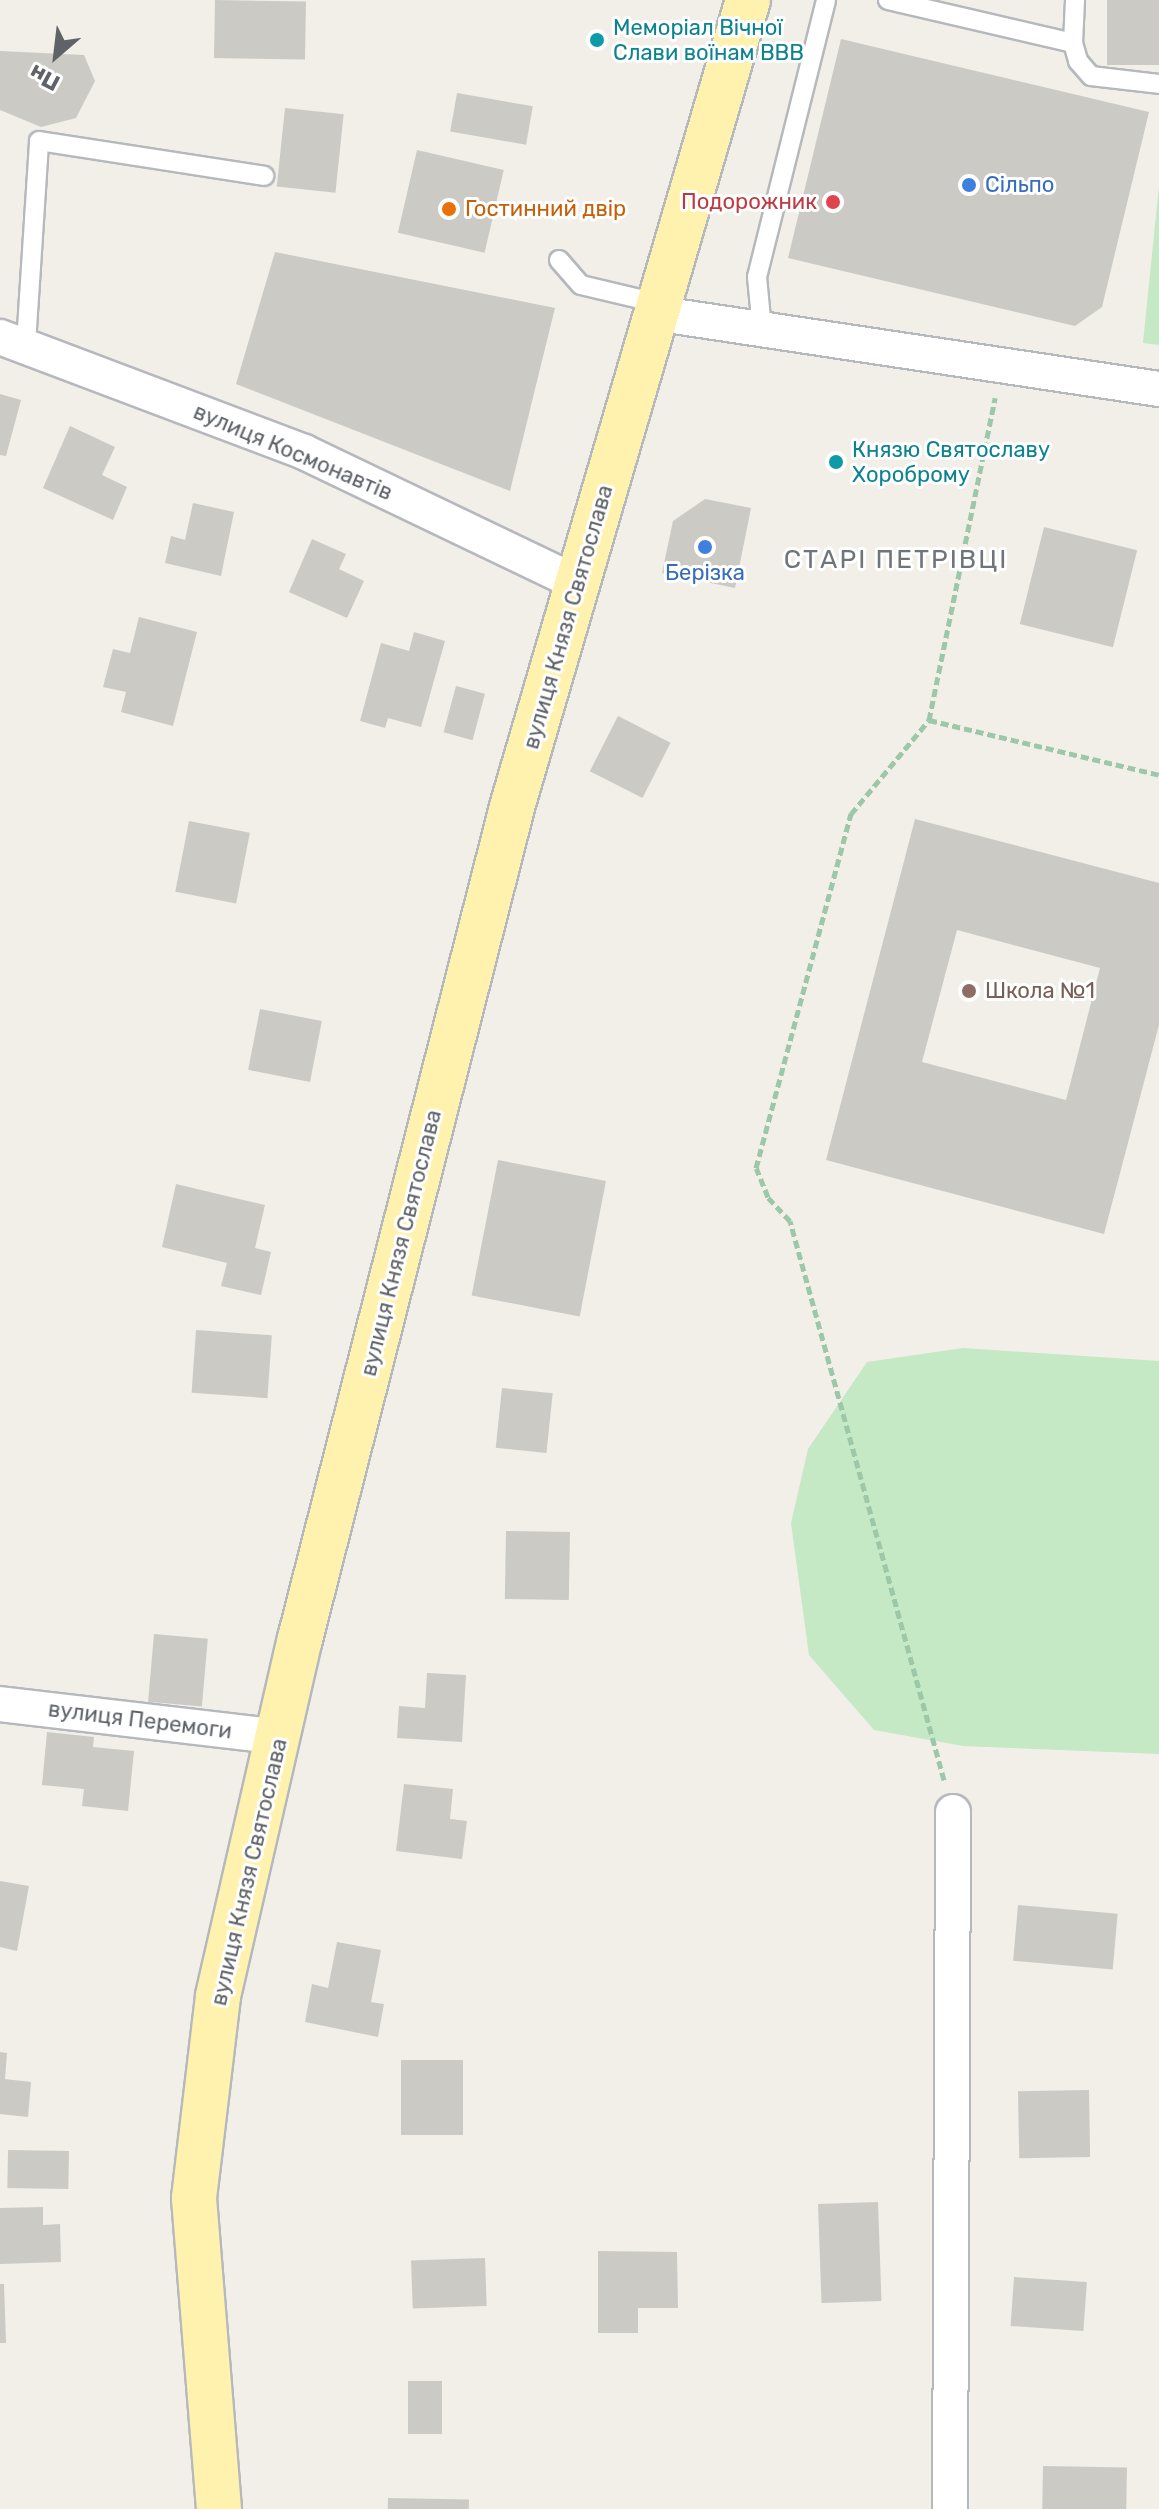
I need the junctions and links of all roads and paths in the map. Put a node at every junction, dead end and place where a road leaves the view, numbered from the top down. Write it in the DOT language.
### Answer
graph roads {
  1 [pos="748,0"];
  2 [pos="826,0"];
  3 [pos="888,0"];
  4 [pos="1075,0"];
  5 [pos="1073,43"];
  6 [pos="1159,84"];
  7 [pos="264,176"];
  8 [pos="559,260"];
  9 [pos="655,308"];
  10 [pos="762,329"];
  11 [pos="13,340"];
  12 [pos="1002,367"];
  13 [pos="1159,389"];
  14 [pos="579,584"];
  15 [pos="929,720"];
  16 [pos="1159,775"];
  17 [pos="0,1704"];
  18 [pos="280,1737"];
  19 [pos="953,1812"];
  20 [pos="219,2509"];
  21 [pos="950,2509"];
  1 -- 9 [label="main road, вулиця Князя Святослава"];
  2 -- 10 [label="lane"];
  3 -- 5 [label="lane"];
  4 -- 5 [label="lane"];
  5 -- 6 [label="lane"];
  7 -- 11 [label="lane"];
  8 -- 9 [label="lane"];
  9 -- 10 [label="street"];
  9 -- 14 [label="main road, вулиця Князя Святослава"];
  10 -- 12 [label="street"];
  11 -- 14 [label="street, вулиця Космонавтів"];
  12 -- 13 [label="street"];
  12 -- 15 [label="path"];
  14 -- 18 [label="main road, вулиця Князя Святослава"];
  15 -- 16 [label="path"];
  15 -- 19 [label="path"];
  17 -- 18 [label="street, вулиця Перемоги"];
  18 -- 20 [label="main road, вулиця Князя Святослава"];
  19 -- 21 [label="street"];
}
